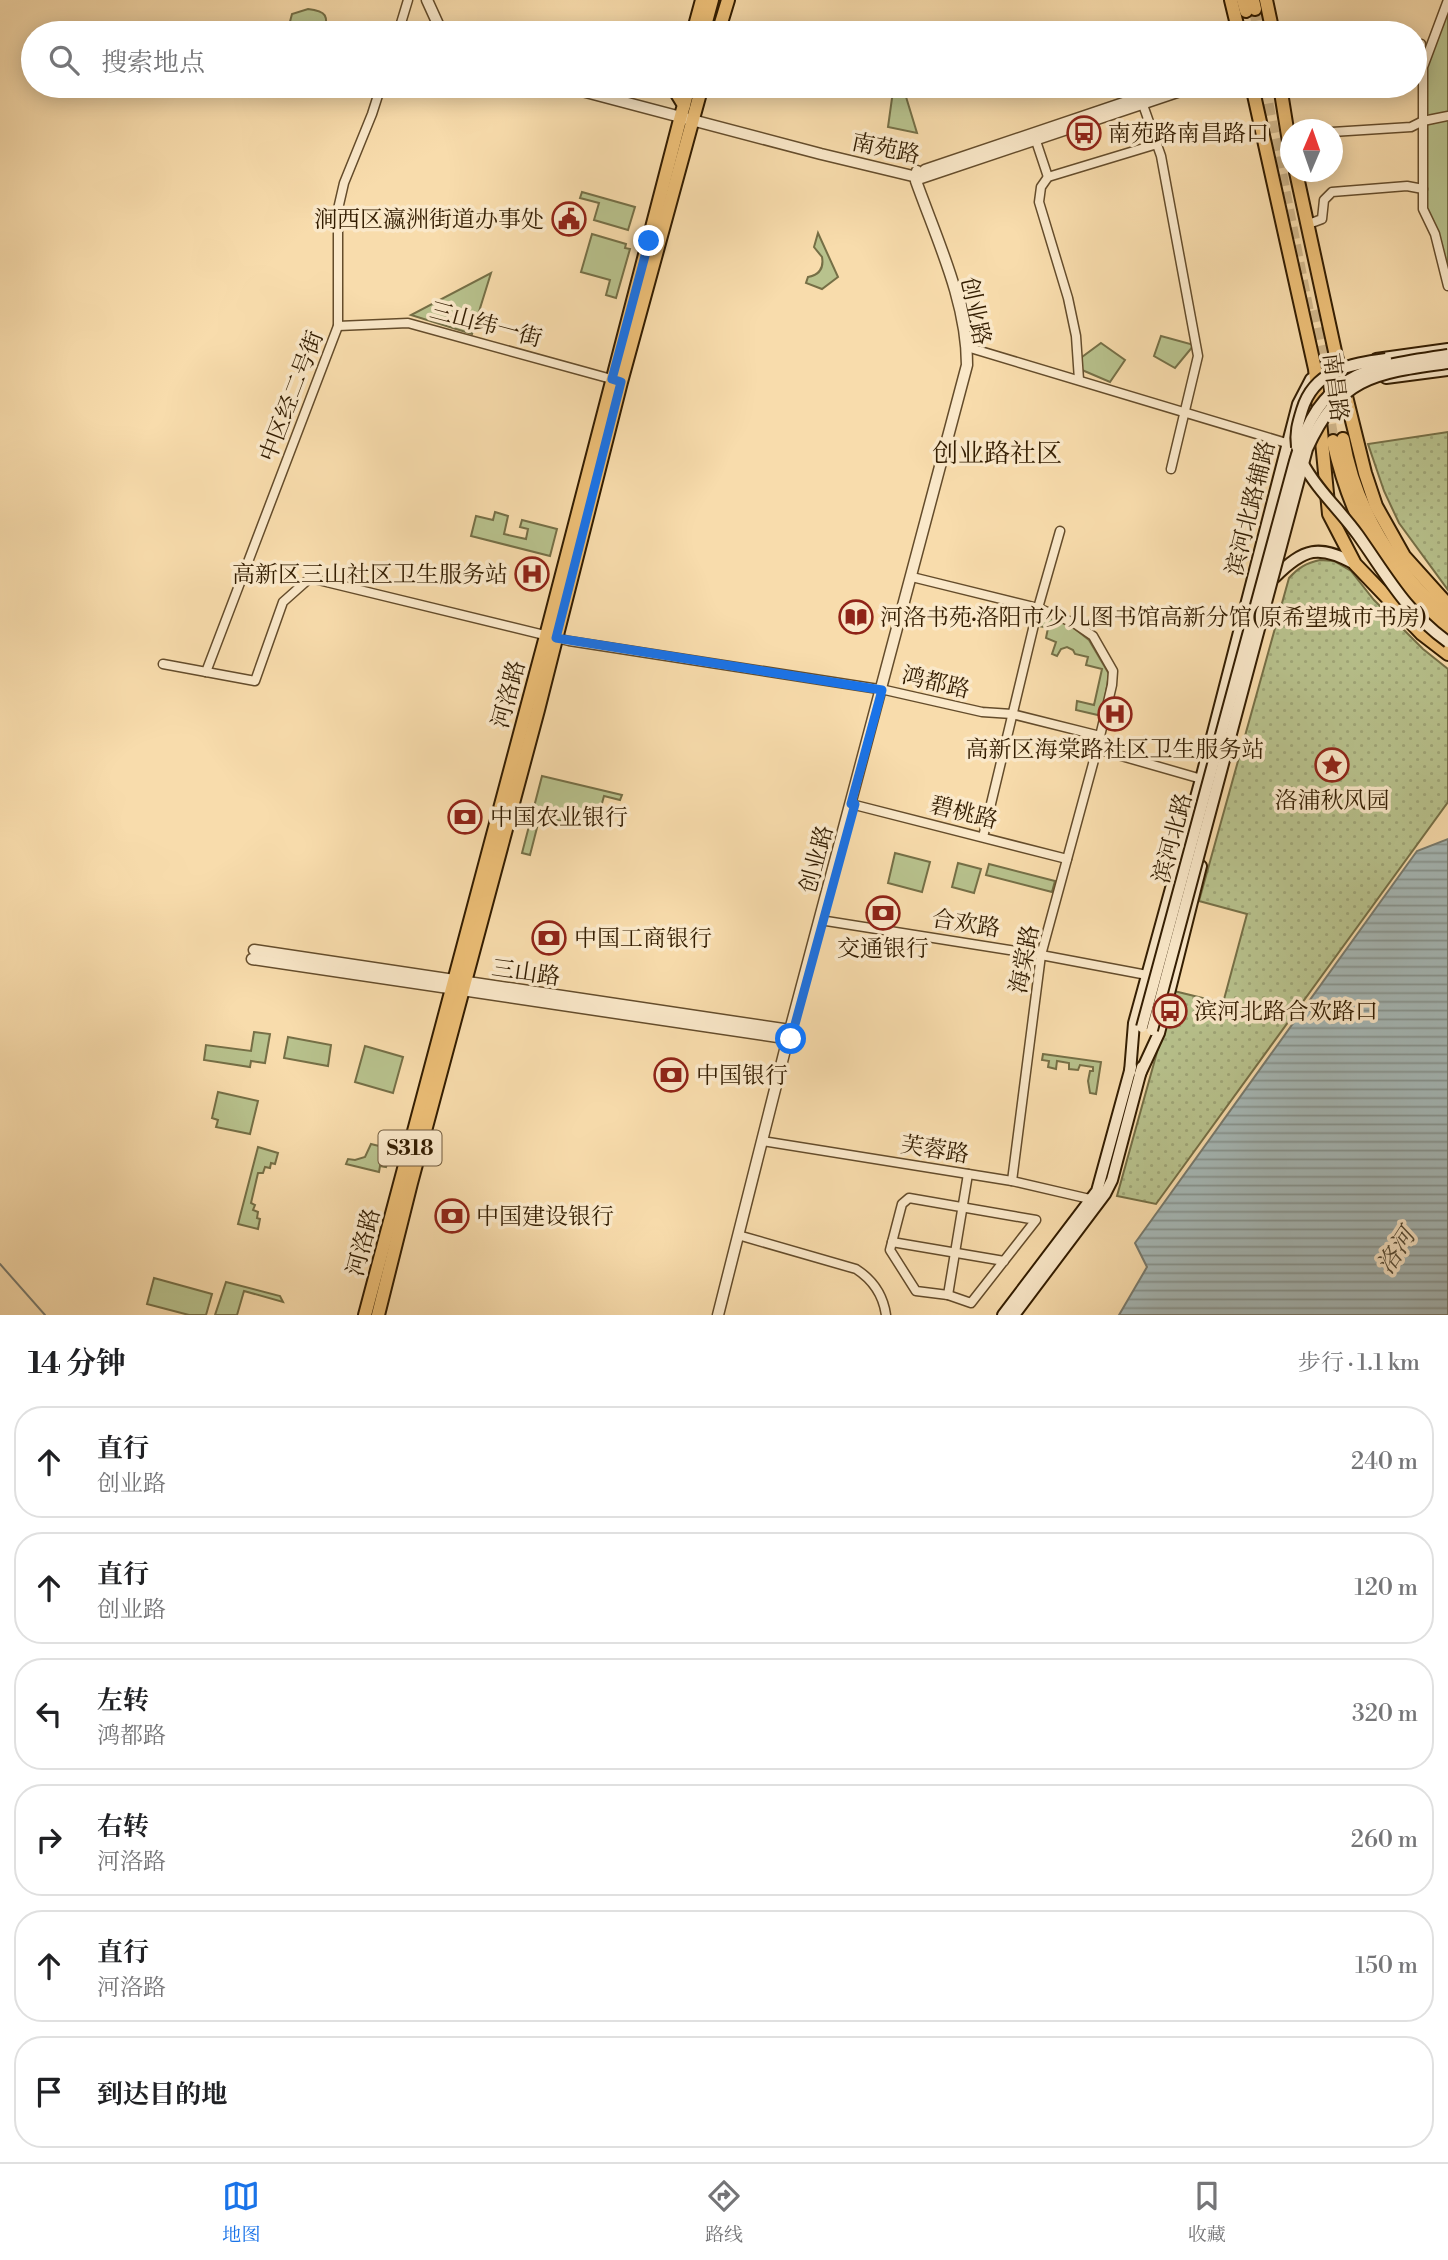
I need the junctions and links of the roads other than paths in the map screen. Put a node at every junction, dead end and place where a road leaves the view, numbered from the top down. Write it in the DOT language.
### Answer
graph roads {
  1 [pos="408,0"];
  2 [pos="427,0"];
  3 [pos="435,0"];
  4 [pos="702,0"];
  5 [pos="712,0"];
  6 [pos="721,0"];
  7 [pos="728,0"];
  8 [pos="1231,0"];
  9 [pos="1266,0"];
  10 [pos="1448,0"];
  11 [pos="708,16"];
  12 [pos="402,21"];
  13 [pos="437,21"];
  14 [pos="444,21"];
  15 [pos="704,21"];
  16 [pos="707,21"];
  17 [pos="710,21"];
  18 [pos="720,21"];
  19 [pos="1236,21"];
  20 [pos="1270,21"];
  21 [pos="1427,55"];
  22 [pos="377,98"];
  23 [pos="616,98"];
  24 [pos="628,98"];
  25 [pos="679,98"];
  26 [pos="688,98"];
  27 [pos="695,98"];
  28 [pos="1139,98"];
  29 [pos="1158,98"];
  30 [pos="1255,98"];
  31 [pos="1282,98"];
  32 [pos="1423,98"];
  33 [pos="1142,103"];
  34 [pos="686,114"];
  35 [pos="1448,117"];
  36 [pos="1286,119"];
  37 [pos="1423,121"];
  38 [pos="1343,131"];
  39 [pos="1036,141"];
  40 [pos="1157,144"];
  41 [pos="919,174"];
  42 [pos="1048,177"];
  43 [pos="1298,182"];
  44 [pos="1423,189"];
  45 [pos="1314,222"];
  46 [pos="1448,286"];
  47 [pos="338,326"];
  48 [pos="969,347"];
  49 [pos="1448,351"];
  50 [pos="1448,363"];
  51 [pos="1339,366"];
  52 [pos="1448,370"];
  53 [pos="1316,376"];
  54 [pos="616,380"];
  55 [pos="1079,380"];
  56 [pos="1344,388"];
  57 [pos="1320,409"];
  58 [pos="1185,411"];
  59 [pos="1288,444"];
  60 [pos="1302,448"];
  61 [pos="1171,469"];
  62 [pos="1059,531"];
  63 [pos="1355,564"];
  64 [pos="914,577"];
  65 [pos="1275,577"];
  66 [pos="1448,605"];
  67 [pos="1038,608"];
  68 [pos="1448,618"];
  69 [pos="1448,630"];
  70 [pos="551,637"];
  71 [pos="1448,642"];
  72 [pos="1448,654"];
  73 [pos="163,664"];
  74 [pos="206,672"];
  75 [pos="884,690"];
  76 [pos="1012,714"];
  77 [pos="1100,736"];
  78 [pos="1097,749"];
  79 [pos="1201,779"];
  80 [pos="1221,785"];
  81 [pos="853,804"];
  82 [pos="983,837"];
  83 [pos="1067,859"];
  84 [pos="821,920"];
  85 [pos="253,954"];
  86 [pos="1041,955"];
  87 [pos="1147,975"];
  88 [pos="459,986"];
  89 [pos="1147,1029"];
  90 [pos="790,1035"];
  91 [pos="1135,1073"];
  92 [pos="764,1141"];
  93 [pos="968,1174"];
  94 [pos="1012,1181"];
  95 [pos="1095,1200"];
  96 [pos="962,1208"];
  97 [pos="740,1235"];
  98 [pos="892,1242"];
  99 [pos="955,1252"];
  100 [pos="1004,1261"];
  101 [pos="948,1295"];
  102 [pos="365,1315"];
  103 [pos="378,1315"];
  104 [pos="720,1315"];
  105 [pos="886,1315"];
  106 [pos="1003,1315"];
  107 [pos="1014,1315"];
  1 -- 12 [label="street"];
  2 -- 13 [label="street"];
  3 -- 14 [label="street"];
  4 -- 11 [label="main road"];
  5 -- 11 [label="main road"];
  6 -- 11 [label="main road"];
  7 -- 18 [label="main road"];
  8 -- 19 [label="main road"];
  9 -- 20 [label="main road"];
  10 -- 21 [label="street"];
  11 -- 15 [label="main road"];
  11 -- 16 [label="main road"];
  11 -- 17 [label="main road"];
  22 -- 47 [label="street, 中区经二号街"];
  23 -- 34 [label="street, 南苑路"];
  24 -- 34 [label="street, 南苑路"];
  25 -- 34 [label="main road"];
  26 -- 34 [label="main road"];
  27 -- 34 [label="main road, 河洛路 / S318"];
  28 -- 41 [label="street, 南苑路"];
  29 -- 33 [label="street, 南苑路"];
  30 -- 53 [label="main road, 南昌路"];
  31 -- 36 [label="main road"];
  32 -- 37 [label="street"];
  33 -- 39 [label="street, 南苑路"];
  33 -- 40 [label="street"];
  34 -- 41 [label="street, 南苑路"];
  34 -- 54 [label="main road, 河洛路 / S318"];
  35 -- 37 [label="street"];
  37 -- 38 [label="street"];
  37 -- 44 [label="street"];
  39 -- 41 [label="street, 南苑路"];
  39 -- 42 [label="street"];
  40 -- 42 [label="street"];
  40 -- 58 [label="street"];
  41 -- 48 [label="street, 创业路"];
  42 -- 55 [label="street"];
  43 -- 51 [label="main road, 南昌路"];
  44 -- 45 [label="street"];
  44 -- 46 [label="street"];
  47 -- 54 [label="street, 三山纬一街"];
  47 -- 74 [label="street, 中区经二号街"];
  48 -- 55 [label="street"];
  48 -- 64 [label="street, 创业路"];
  49 -- 51 [label="main road"];
  49 -- 71 [label="main road, bridge"];
  49 -- 89 [label="main road, 滨河北路, bridge"];
  50 -- 89 [label="main road, 滨河北路, bridge"];
  51 -- 53 [label="main road"];
  51 -- 56 [label="main road, 南昌路"];
  52 -- 56 [label="main road, 滨河北路辅路"];
  53 -- 57 [label="main road, 南昌路"];
  53 -- 59 [label="main road, 滨河北路辅路"];
  54 -- 70 [label="main road, 河洛路 / S318"];
  55 -- 58 [label="street"];
  56 -- 57 [label="main road, 滨河北路辅路"];
  56 -- 66 [label="main road, 南昌路"];
  57 -- 60 [label="main road, 滨河北路辅路"];
  57 -- 63 [label="main road, 南昌路"];
  58 -- 59 [label="street"];
  58 -- 61 [label="street"];
  59 -- 60 [label="street"];
  59 -- 79 [label="main road, 滨河北路辅路"];
  60 -- 65 [label="main road, 滨河北路辅路"];
  62 -- 67 [label="street"];
  63 -- 65 [label="main road"];
  63 -- 72 [label="main road, 南昌路"];
  64 -- 67 [label="street, 海棠路"];
  64 -- 75 [label="street, 创业路"];
  65 -- 80 [label="main road, 滨河北路辅路"];
  67 -- 76 [label="street"];
  67 -- 77 [label="street, 海棠路"];
  68 -- 69 [label="main road"];
  70 -- 74 [label="street, 鸿都路"];
  70 -- 75 [label="street, 鸿都路"];
  70 -- 88 [label="main road, 河洛路 / S318"];
  73 -- 74 [label="street"];
  75 -- 76 [label="street, 鸿都路"];
  75 -- 81 [label="street, 创业路"];
  76 -- 77 [label="street, 鸿都路"];
  76 -- 82 [label="street"];
  77 -- 78 [label="street, 海棠路"];
  78 -- 79 [label="street"];
  78 -- 83 [label="street, 海棠路"];
  79 -- 80 [label="street"];
  79 -- 87 [label="main road, 滨河北路辅路"];
  80 -- 91 [label="main road, 滨河北路辅路"];
  81 -- 82 [label="street, 碧桃路"];
  81 -- 84 [label="street, 创业路"];
  82 -- 83 [label="street, 碧桃路"];
  83 -- 86 [label="street, 海棠路"];
  84 -- 86 [label="street, 合欢路"];
  84 -- 90 [label="street, 创业路"];
  85 -- 88 [label="street, 三山路"];
  86 -- 87 [label="street, 合欢路"];
  86 -- 94 [label="street, 海棠路"];
  87 -- 91 [label="main road, 滨河北路辅路"];
  88 -- 90 [label="street, 三山路"];
  88 -- 102 [label="main road, 河洛路 / S318"];
  88 -- 103 [label="main road, 河洛路 / S318"];
  89 -- 91 [label="main road, 滨河北路"];
  90 -- 92 [label="street, 创业路"];
  91 -- 95 [label="main road, 滨河北路"];
  92 -- 93 [label="street, 芙蓉路"];
  92 -- 97 [label="street, 创业路"];
  93 -- 94 [label="street, 芙蓉路"];
  93 -- 96 [label="street"];
  94 -- 95 [label="street, 芙蓉路"];
  95 -- 106 [label="main road, 滨河北路"];
  95 -- 107 [label="main road, 滨河北路"];
  96 -- 98 [label="street"];
  96 -- 99 [label="street"];
  96 -- 100 [label="street"];
  97 -- 104 [label="street, 创业路"];
  97 -- 105 [label="street"];
  98 -- 99 [label="street"];
  98 -- 101 [label="street"];
  99 -- 100 [label="street"];
  99 -- 101 [label="street"];
  100 -- 101 [label="street"];
}
